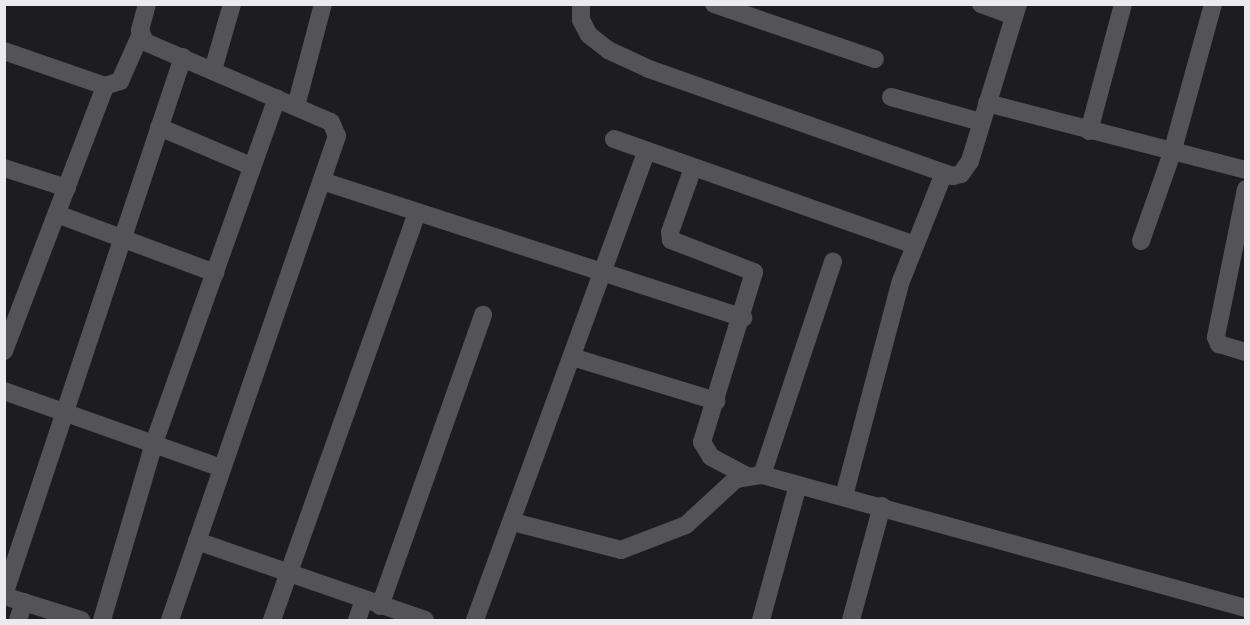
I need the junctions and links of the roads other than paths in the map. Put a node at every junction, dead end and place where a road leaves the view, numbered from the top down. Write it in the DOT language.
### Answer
graph roads {
  1 [pos="147,4"];
  2 [pos="232,4"];
  3 [pos="323,4"];
  4 [pos="581,4"];
  5 [pos="714,4"];
  6 [pos="981,4"];
  7 [pos="1123,4"];
  8 [pos="1213,4"];
  9 [pos="1016,10"];
  10 [pos="140,36"];
  11 [pos="6,56"];
  12 [pos="183,57"];
  13 [pos="874,59"];
  14 [pos="213,70"];
  15 [pos="105,86"];
  16 [pos="891,97"];
  17 [pos="277,98"];
  18 [pos="987,103"];
  19 [pos="296,106"];
  20 [pos="981,122"];
  21 [pos="159,128"];
  22 [pos="1089,131"];
  23 [pos="614,139"];
  24 [pos="648,151"];
  25 [pos="1172,153"];
  26 [pos="251,166"];
  27 [pos="4,168"];
  28 [pos="693,168"];
  29 [pos="1245,170"];
  30 [pos="944,173"];
  31 [pos="322,181"];
  32 [pos="67,188"];
  33 [pos="1245,189"];
  34 [pos="417,213"];
  35 [pos="57,214"];
  36 [pos="120,237"];
  37 [pos="1141,241"];
  38 [pos="915,245"];
  39 [pos="1238,256"];
  40 [pos="833,262"];
  41 [pos="215,273"];
  42 [pos="602,273"];
  43 [pos="483,315"];
  44 [pos="742,318"];
  45 [pos="4,351"];
  46 [pos="1245,352"];
  47 [pos="572,357"];
  48 [pos="4,391"];
  49 [pos="716,401"];
  50 [pos="63,409"];
  51 [pos="154,443"];
  52 [pos="222,468"];
  53 [pos="755,475"];
  54 [pos="798,485"];
  55 [pos="844,496"];
  56 [pos="882,506"];
  57 [pos="513,522"];
  58 [pos="196,541"];
  59 [pos="288,573"];
  60 [pos="4,595"];
  61 [pos="24,602"];
  62 [pos="372,603"];
  63 [pos="1245,608"];
  64 [pos="481,619"];
  65 [pos="18,621"];
  66 [pos="81,621"];
  67 [pos="102,621"];
  68 [pos="170,621"];
  69 [pos="272,621"];
  70 [pos="357,621"];
  71 [pos="425,621"];
  72 [pos="761,621"];
  73 [pos="851,621"];
  1 -- 10 [label="street"];
  2 -- 14 [label="street"];
  3 -- 19 [label="street"];
  4 -- 30 [label="street"];
  5 -- 13 [label="street"];
  6 -- 9 [label="street"];
  7 -- 22 [label="street"];
  8 -- 25 [label="street"];
  9 -- 18 [label="street"];
  10 -- 12 [label="street"];
  10 -- 15 [label="street"];
  11 -- 15 [label="street"];
  12 -- 14 [label="street"];
  12 -- 21 [label="street"];
  14 -- 17 [label="street"];
  15 -- 32 [label="street"];
  16 -- 20 [label="street"];
  17 -- 19 [label="street"];
  17 -- 26 [label="street"];
  18 -- 20 [label="street"];
  18 -- 22 [label="street"];
  19 -- 31 [label="street"];
  20 -- 30 [label="street"];
  21 -- 26 [label="street"];
  21 -- 36 [label="street"];
  22 -- 25 [label="street"];
  23 -- 24 [label="street"];
  24 -- 28 [label="street"];
  24 -- 42 [label="street"];
  25 -- 29 [label="street"];
  25 -- 37 [label="street"];
  26 -- 41 [label="street"];
  27 -- 32 [label="street"];
  28 -- 38 [label="street"];
  28 -- 44 [label="street"];
  30 -- 38 [label="street"];
  31 -- 34 [label="street"];
  31 -- 52 [label="street"];
  32 -- 35 [label="street"];
  33 -- 39 [label="street"];
  34 -- 42 [label="street"];
  34 -- 59 [label="street"];
  35 -- 36 [label="street"];
  35 -- 45 [label="street"];
  36 -- 41 [label="street"];
  36 -- 50 [label="street"];
  38 -- 55 [label="street"];
  39 -- 46 [label="street"];
  40 -- 53 [label="street"];
  41 -- 51 [label="street"];
  42 -- 44 [label="street"];
  42 -- 47 [label="street"];
  43 -- 62 [label="street"];
  44 -- 49 [label="street"];
  47 -- 49 [label="street"];
  47 -- 57 [label="street"];
  48 -- 50 [label="street"];
  49 -- 53 [label="street"];
  50 -- 51 [label="street"];
  50 -- 60 [label="street"];
  51 -- 52 [label="street"];
  51 -- 67 [label="street"];
  52 -- 58 [label="street"];
  53 -- 54 [label="street"];
  53 -- 57 [label="street"];
  54 -- 55 [label="street"];
  54 -- 72 [label="street"];
  55 -- 56 [label="street"];
  56 -- 63 [label="street"];
  56 -- 73 [label="street"];
  57 -- 64 [label="street"];
  58 -- 59 [label="street"];
  58 -- 68 [label="street"];
  59 -- 62 [label="street"];
  59 -- 69 [label="street"];
  60 -- 61 [label="street"];
  61 -- 65 [label="street"];
  61 -- 66 [label="street"];
  62 -- 70 [label="street"];
  62 -- 71 [label="street"];
}
